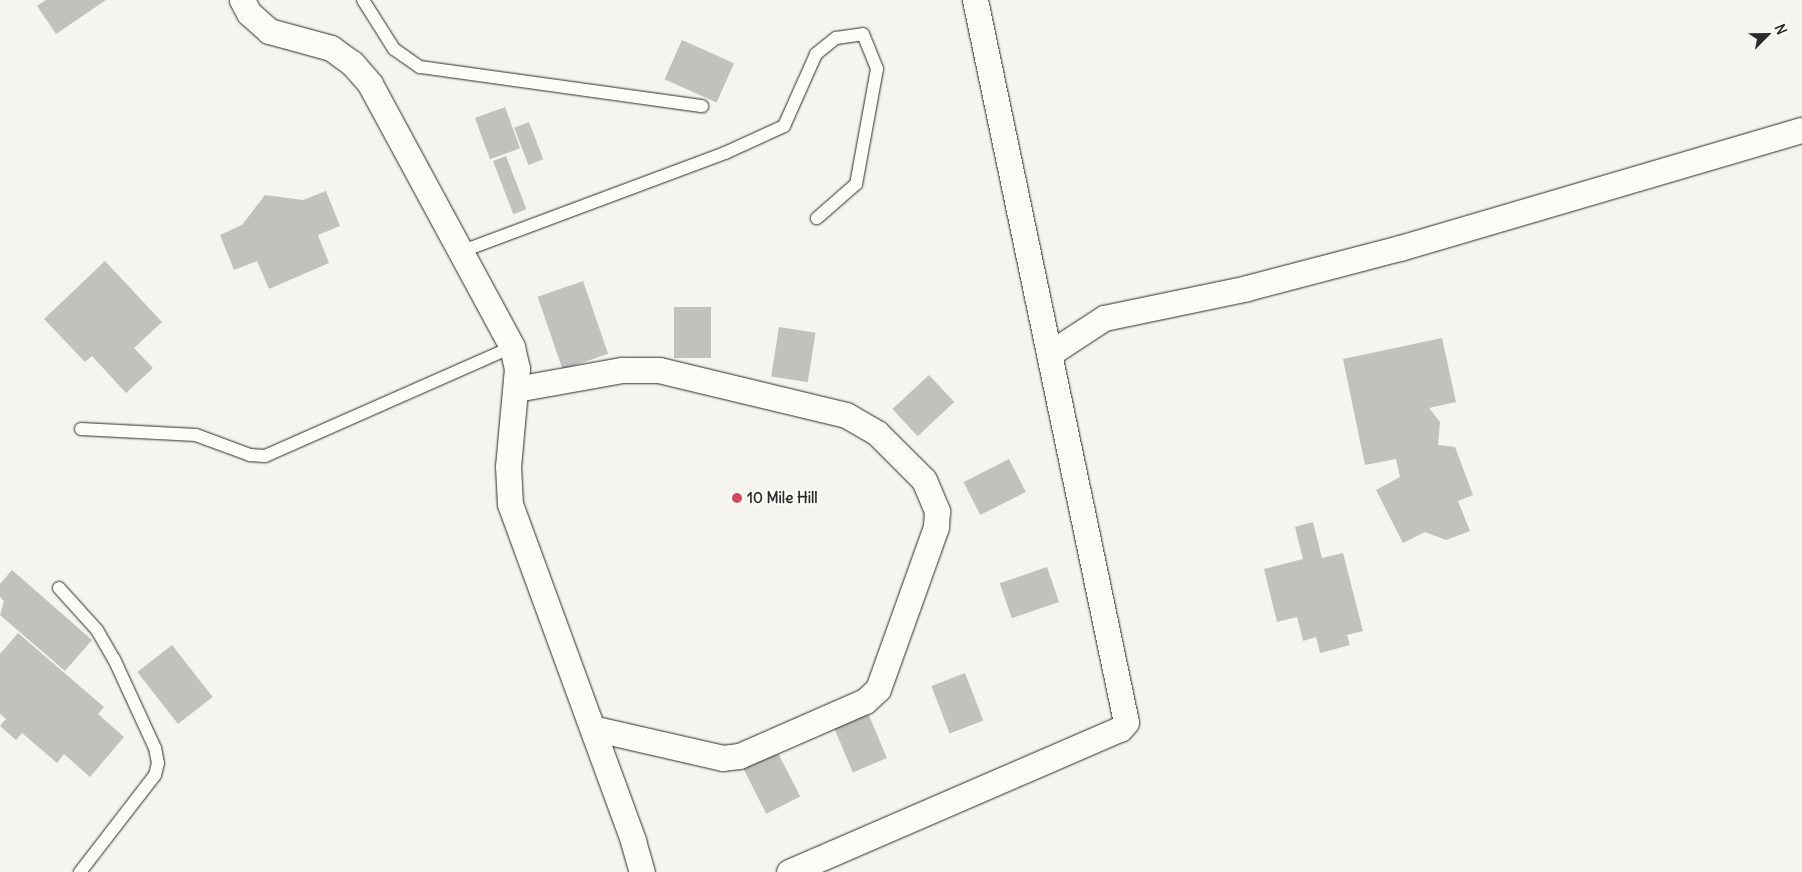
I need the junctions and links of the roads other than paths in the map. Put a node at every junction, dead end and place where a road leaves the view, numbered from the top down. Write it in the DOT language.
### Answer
graph roads {
  1 [pos="242,0"];
  2 [pos="363,0"];
  3 [pos="975,0"];
  4 [pos="702,106"];
  5 [pos="1802,130"];
  6 [pos="817,218"];
  7 [pos="460,252"];
  8 [pos="512,347"];
  9 [pos="1049,354"];
  10 [pos="516,389"];
  11 [pos="81,430"];
  12 [pos="59,588"];
  13 [pos="592,728"];
  14 [pos="80,872"];
  15 [pos="642,872"];
  16 [pos="788,872"];
  1 -- 7 [label="street"];
  2 -- 4 [label="lane"];
  3 -- 9 [label="street"];
  5 -- 9 [label="street"];
  6 -- 7 [label="lane"];
  7 -- 8 [label="street"];
  8 -- 10 [label="street"];
  8 -- 11 [label="lane"];
  9 -- 16 [label="street"];
  10 -- 13 [label="street"];
  10 -- 13 [label="street"];
  12 -- 14 [label="lane"];
  13 -- 15 [label="street"];
}
